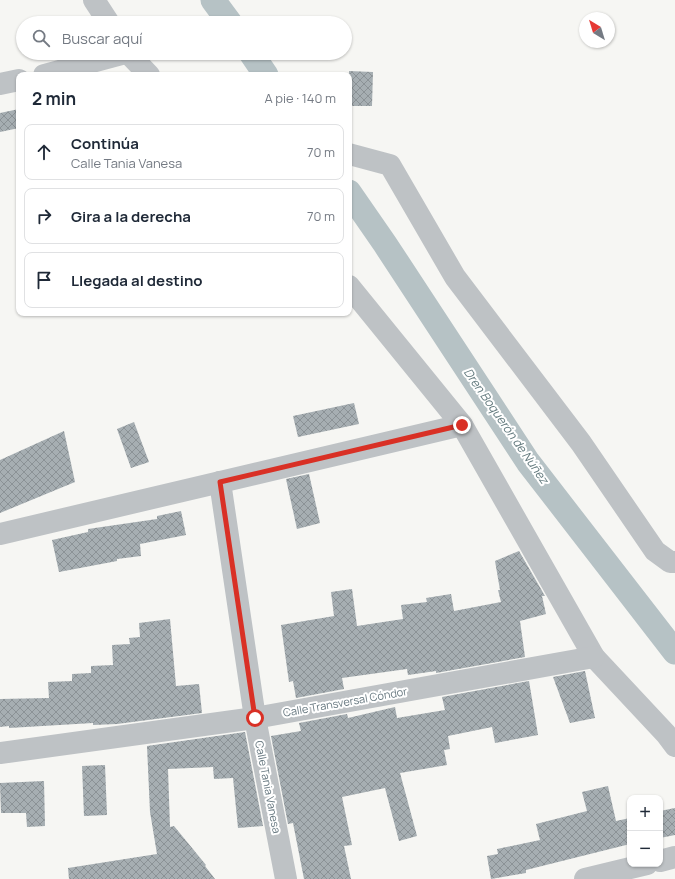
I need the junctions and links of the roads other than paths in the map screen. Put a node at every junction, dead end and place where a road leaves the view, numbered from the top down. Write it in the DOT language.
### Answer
graph roads {
  1 [pos="94,0"];
  2 [pos="104,16"];
  3 [pos="101,60"];
  4 [pos="134,60"];
  5 [pos="55,72"];
  6 [pos="146,72"];
  7 [pos="16,81"];
  8 [pos="0,84"];
  9 [pos="352,155"];
  10 [pos="352,290"];
  11 [pos="462,425"];
  12 [pos="220,482"];
  13 [pos="0,534"];
  14 [pos="675,562"];
  15 [pos="594,657"];
  16 [pos="255,718"];
  17 [pos="675,746"];
  18 [pos="0,753"];
  19 [pos="675,857"];
  20 [pos="663,860"];
  21 [pos="635,867"];
  22 [pos="286,879"];
  23 [pos="585,879"];
  1 -- 2 [label="street"];
  3 -- 5 [label="street"];
  4 -- 6 [label="street"];
  7 -- 8 [label="street"];
  9 -- 14 [label="street"];
  10 -- 11 [label="street"];
  11 -- 12 [label="street"];
  11 -- 15 [label="street"];
  12 -- 13 [label="street"];
  12 -- 16 [label="street, Calle Tania Vanesa"];
  15 -- 16 [label="street, Calle Transversal Cóndor"];
  15 -- 17 [label="street"];
  16 -- 18 [label="street, Calle Transversal Cóndor"];
  16 -- 22 [label="street, Calle Tania Vanesa"];
  19 -- 20 [label="street"];
  21 -- 23 [label="street"];
}
